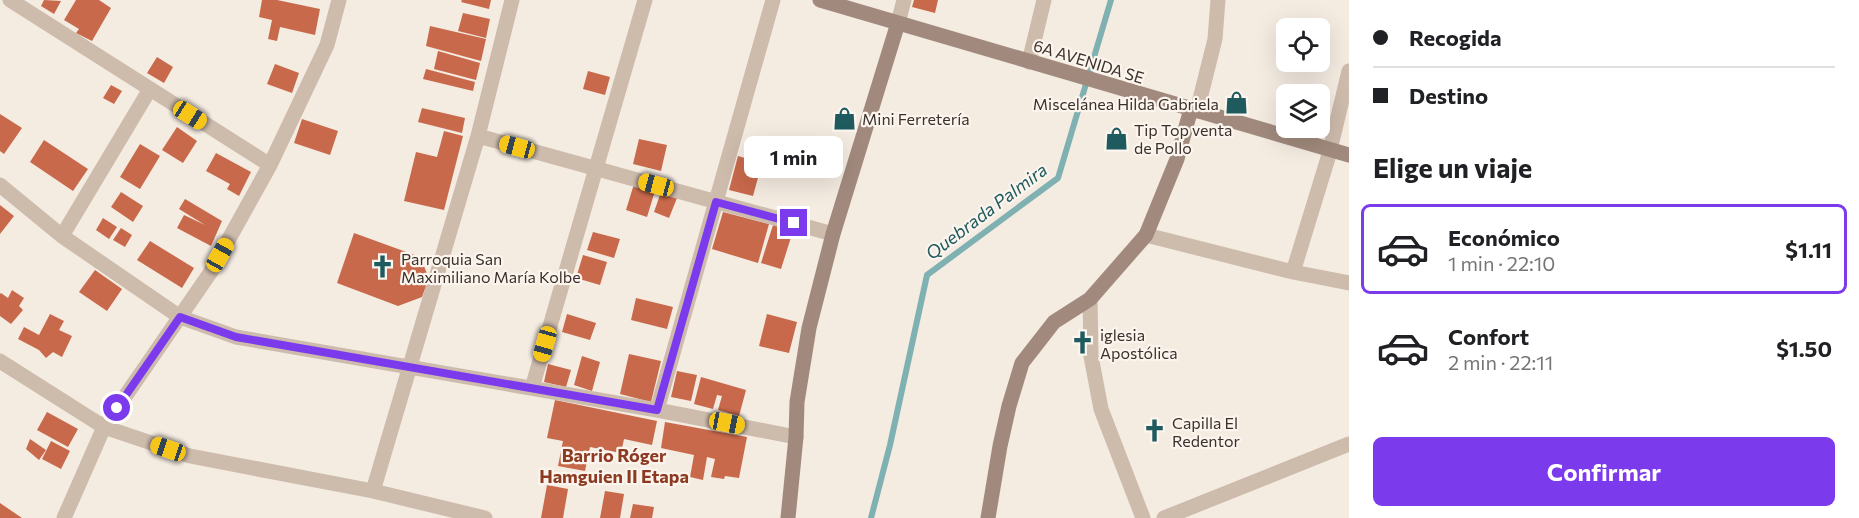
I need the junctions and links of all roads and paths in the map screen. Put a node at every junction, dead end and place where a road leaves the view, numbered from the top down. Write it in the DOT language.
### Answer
graph roads {
  1 [pos="10,0"];
  2 [pos="339,0"];
  3 [pos="512,0"];
  4 [pos="645,0"];
  5 [pos="773,0"];
  6 [pos="820,0"];
  7 [pos="904,0"];
  8 [pos="1044,0"];
  9 [pos="1218,0"];
  10 [pos="898,23"];
  11 [pos="1029,62"];
  12 [pos="1349,71"];
  13 [pos="150,90"];
  14 [pos="1194,110"];
  15 [pos="478,136"];
  16 [pos="1331,150"];
  17 [pos="1349,155"];
  18 [pos="270,165"];
  19 [pos="595,168"];
  20 [pos="0,185"];
  21 [pos="716,202"];
  22 [pos="833,234"];
  23 [pos="1146,235"];
  24 [pos="62,236"];
  25 [pos="1293,272"];
  26 [pos="1349,283"];
  27 [pos="1090,299"];
  28 [pos="180,317"];
  29 [pos="0,361"];
  30 [pos="411,366"];
  31 [pos="532,388"];
  32 [pos="657,410"];
  33 [pos="104,427"];
  34 [pos="796,437"];
  35 [pos="1349,444"];
  36 [pos="374,491"];
  37 [pos="64,518"];
  38 [pos="485,518"];
  39 [pos="788,518"];
  40 [pos="988,518"];
  41 [pos="1143,518"];
  42 [pos="1164,518"];
  1 -- 13 [label="street"];
  2 -- 18 [label="street"];
  3 -- 15 [label="street"];
  4 -- 19 [label="street"];
  5 -- 21 [label="street"];
  6 -- 10 [label="street, 6A AVENIDA SE"];
  7 -- 10 [label="street"];
  8 -- 11 [label="street"];
  9 -- 14 [label="street"];
  10 -- 11 [label="street, 6A AVENIDA SE"];
  10 -- 22 [label="street"];
  11 -- 14 [label="street, 6A AVENIDA SE"];
  12 -- 16 [label="street"];
  13 -- 18 [label="street"];
  13 -- 24 [label="street"];
  14 -- 16 [label="street, 6A AVENIDA SE"];
  14 -- 23 [label="street"];
  15 -- 19 [label="street"];
  15 -- 30 [label="street"];
  16 -- 17 [label="street, 6A AVENIDA SE"];
  16 -- 25 [label="street"];
  18 -- 28 [label="street"];
  19 -- 21 [label="street"];
  19 -- 31 [label="street"];
  20 -- 24 [label="street"];
  21 -- 22 [label="street"];
  21 -- 32 [label="street"];
  22 -- 34 [label="street"];
  23 -- 25 [label="street"];
  23 -- 27 [label="street"];
  24 -- 28 [label="street"];
  25 -- 26 [label="street"];
  27 -- 40 [label="street"];
  27 -- 41 [label="street"];
  28 -- 30 [label="street"];
  28 -- 33 [label="street"];
  29 -- 33 [label="street"];
  30 -- 31 [label="street"];
  30 -- 36 [label="street"];
  31 -- 32 [label="street"];
  32 -- 34 [label="street"];
  33 -- 36 [label="street"];
  33 -- 37 [label="street"];
  34 -- 39 [label="street"];
  35 -- 42 [label="street"];
  36 -- 38 [label="street"];
}
